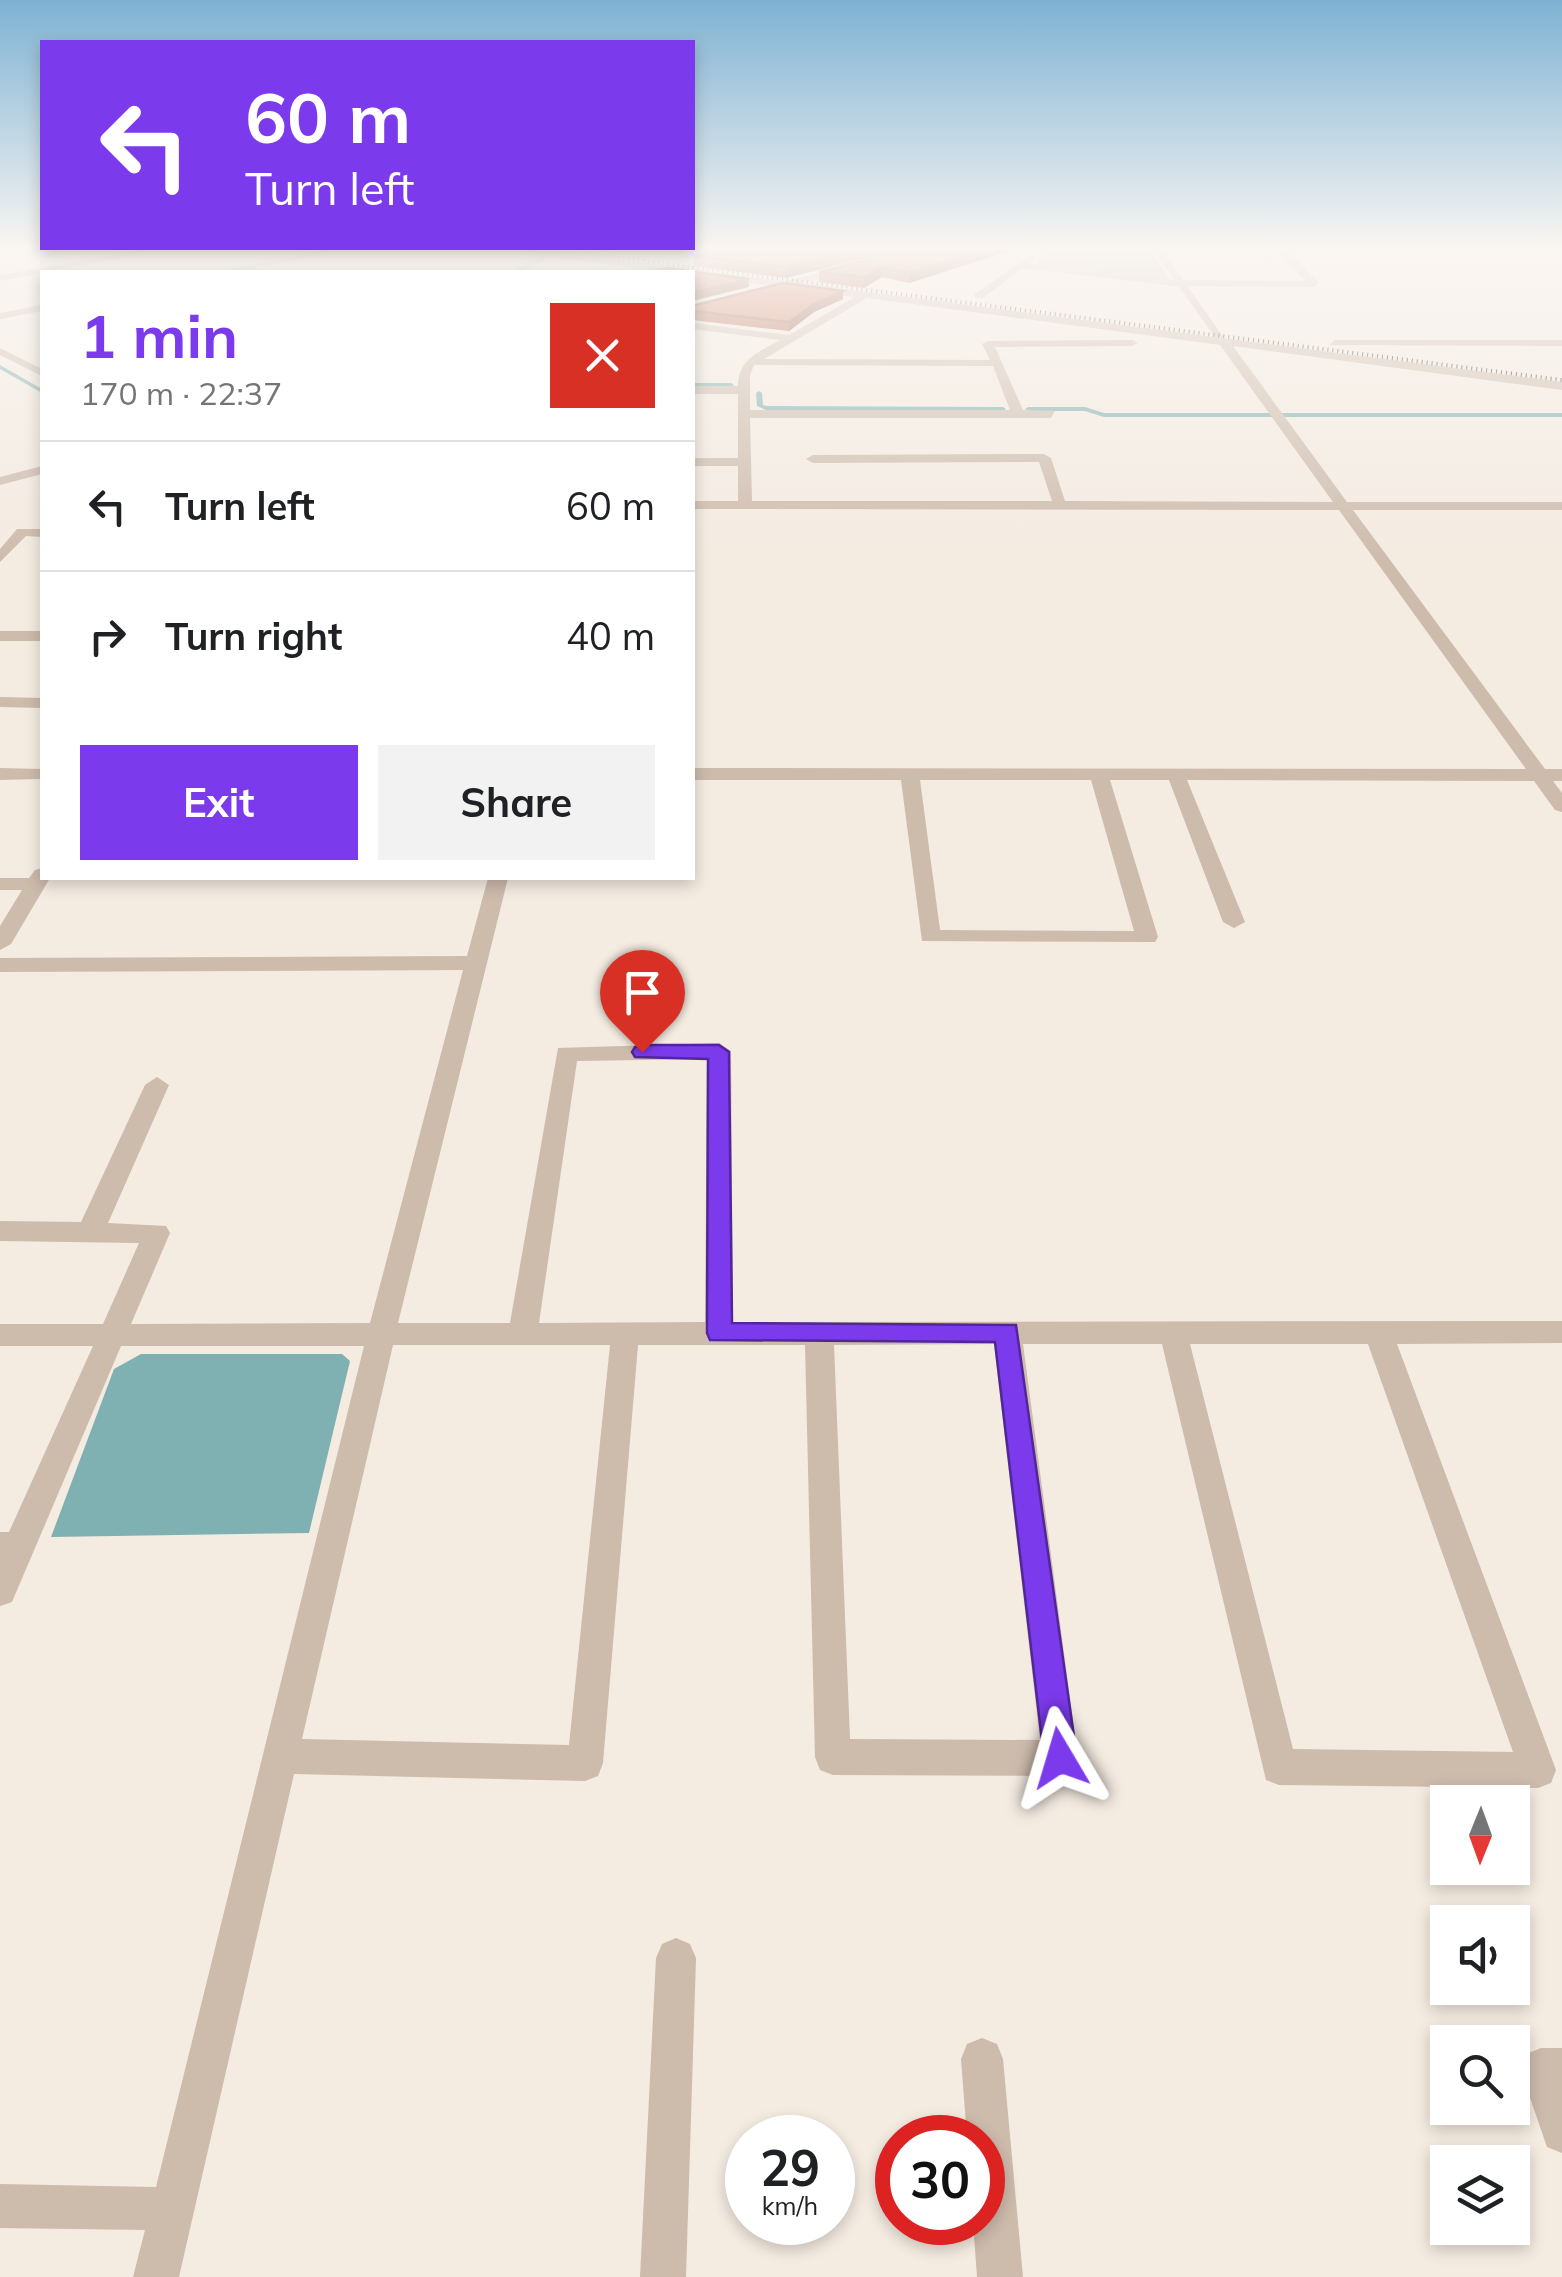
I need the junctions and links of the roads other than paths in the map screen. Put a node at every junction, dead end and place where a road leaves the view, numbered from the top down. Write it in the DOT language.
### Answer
graph roads {
  1 [pos="2,352"];
  2 [pos="767,352"];
  3 [pos="992,352"];
  4 [pos="1232,352"];
  5 [pos="1303,352"];
  6 [pos="750,362"];
  7 [pos="997,363"];
  8 [pos="40,372"];
  9 [pos="1562,386"];
  10 [pos="695,390"];
  11 [pos="744,390"];
  12 [pos="744,414"];
  13 [pos="1018,414"];
  14 [pos="1051,414"];
  15 [pos="888,436"];
  16 [pos="812,458"];
  17 [pos="695,462"];
  18 [pos="744,462"];
  19 [pos="40,471"];
  20 [pos="0,481"];
  21 [pos="695,505"];
  22 [pos="746,505"];
  23 [pos="1060,506"];
  24 [pos="1344,506"];
  25 [pos="1562,506"];
  26 [pos="0,532"];
  27 [pos="22,532"];
  28 [pos="40,532"];
  29 [pos="0,558"];
  30 [pos="0,636"];
  31 [pos="40,636"];
  32 [pos="0,702"];
  33 [pos="40,703"];
  34 [pos="0,774"];
  35 [pos="40,774"];
  36 [pos="695,774"];
  37 [pos="910,774"];
  38 [pos="1099,774"];
  39 [pos="1176,774"];
  40 [pos="1540,775"];
  41 [pos="1562,775"];
  42 [pos="1562,806"];
  43 [pos="39,879"];
  44 [pos="498,880"];
  45 [pos="0,884"];
  46 [pos="1234,922"];
  47 [pos="3,935"];
  48 [pos="478,963"];
  49 [pos="0,966"];
  50 [pos="157,1085"];
  51 [pos="0,1231"];
  52 [pos="90,1232"];
  53 [pos="1007,1332"];
  54 [pos="1174,1332"];
  55 [pos="1378,1332"];
  56 [pos="1562,1332"];
  57 [pos="522,1333"];
  58 [pos="625,1333"];
  59 [pos="720,1333"];
  60 [pos="818,1333"];
  61 [pos="113,1334"];
  62 [pos="381,1334"];
  63 [pos="0,1335"];
  64 [pos="9,1546"];
  65 [pos="0,1591"];
  66 [pos="280,1756"];
  67 [pos="676,1958"];
  68 [pos="982,2059"];
  69 [pos="1562,2069"];
  70 [pos="1562,2132"];
  71 [pos="0,2206"];
  72 [pos="172,2210"];
  73 [pos="156,2277"];
  74 [pos="663,2277"];
  75 [pos="1000,2277"];
  1 -- 8 [label="street"];
  2 -- 6 [label="street"];
  3 -- 7 [label="street"];
  4 -- 24 [label="street"];
  5 -- 9 [label="street"];
  6 -- 7 [label="street"];
  6 -- 11 [label="street"];
  7 -- 13 [label="street"];
  10 -- 11 [label="street"];
  11 -- 12 [label="street"];
  12 -- 15 [label="street"];
  12 -- 18 [label="street"];
  13 -- 14 [label="street"];
  13 -- 15 [label="street"];
  15 -- 16 [label="street"];
  15 -- 23 [label="street"];
  17 -- 18 [label="street"];
  18 -- 22 [label="street"];
  19 -- 20 [label="street"];
  21 -- 22 [label="street"];
  22 -- 23 [label="street"];
  23 -- 24 [label="street"];
  24 -- 25 [label="street"];
  24 -- 40 [label="street"];
  26 -- 27 [label="street"];
  27 -- 28 [label="street"];
  27 -- 29 [label="street"];
  30 -- 31 [label="street"];
  32 -- 33 [label="street"];
  34 -- 35 [label="street"];
  36 -- 37 [label="street"];
  37 -- 38 [label="street"];
  37 -- 38 [label="street"];
  38 -- 39 [label="street"];
  39 -- 40 [label="street"];
  39 -- 46 [label="street"];
  40 -- 41 [label="street"];
  40 -- 42 [label="street"];
  43 -- 45 [label="street"];
  43 -- 47 [label="street"];
  44 -- 48 [label="street"];
  48 -- 49 [label="street"];
  48 -- 62 [label="street"];
  50 -- 52 [label="street"];
  51 -- 52 [label="street"];
  52 -- 61 [label="street"];
  53 -- 54 [label="street"];
  53 -- 60 [label="street"];
  53 -- 60 [label="street"];
  54 -- 55 [label="street"];
  54 -- 55 [label="street"];
  55 -- 56 [label="street"];
  57 -- 58 [label="street"];
  57 -- 59 [label="street"];
  57 -- 62 [label="street"];
  58 -- 59 [label="street"];
  58 -- 66 [label="street"];
  59 -- 60 [label="street"];
  61 -- 62 [label="street"];
  61 -- 63 [label="street"];
  61 -- 64 [label="street"];
  62 -- 66 [label="street"];
  64 -- 65 [label="street"];
  66 -- 72 [label="street"];
  67 -- 74 [label="street"];
  68 -- 75 [label="street"];
  69 -- 70 [label="street"];
  71 -- 72 [label="street"];
  72 -- 73 [label="street"];
}
